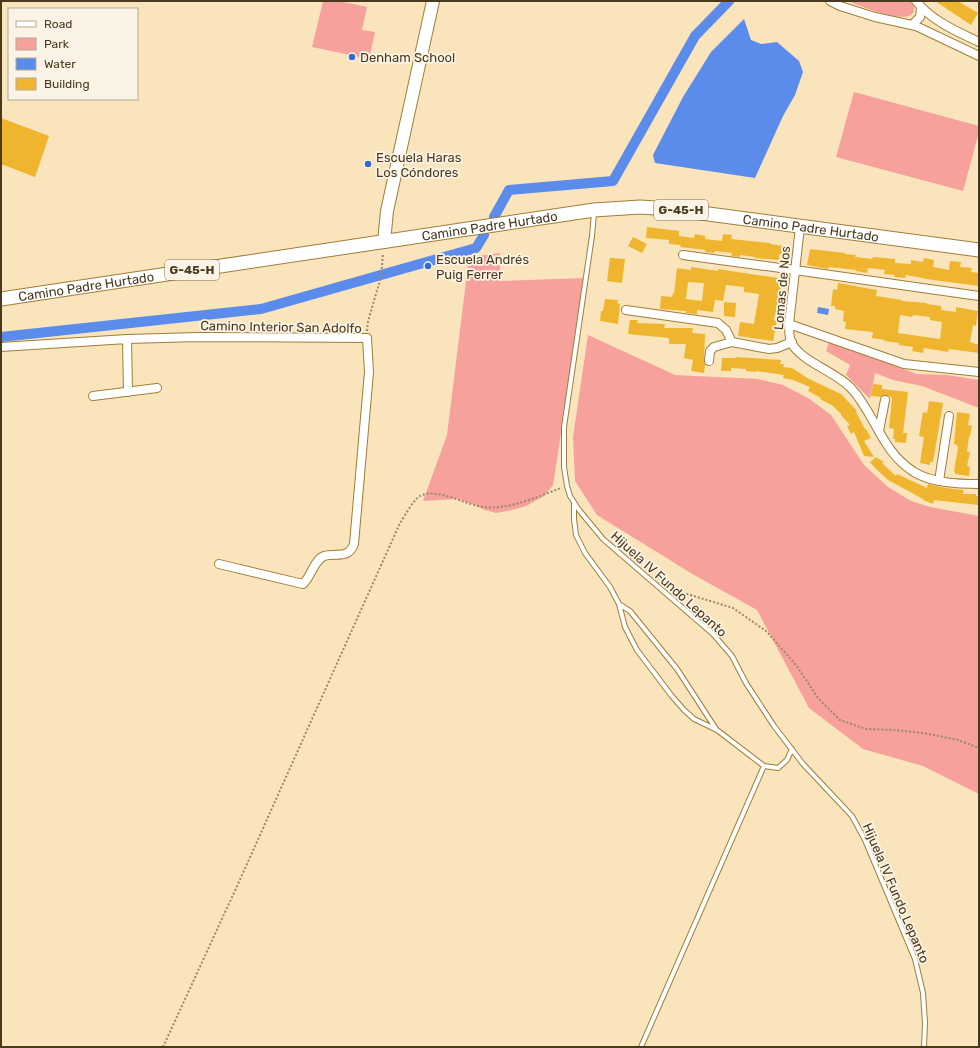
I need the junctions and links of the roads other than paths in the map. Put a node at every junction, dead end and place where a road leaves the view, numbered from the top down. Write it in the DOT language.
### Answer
graph roads {
  1 [pos="433,1"];
  2 [pos="830,1"];
  3 [pos="919,4"];
  4 [pos="912,25"];
  5 [pos="979,42"];
  6 [pos="979,56"];
  7 [pos="594,210"];
  8 [pos="800,227"];
  9 [pos="384,242"];
  10 [pos="979,250"];
  11 [pos="683,255"];
  12 [pos="796,270"];
  13 [pos="979,296"];
  14 [pos="1,299"];
  15 [pos="626,310"];
  16 [pos="789,324"];
  17 [pos="127,339"];
  18 [pos="732,342"];
  19 [pos="792,342"];
  20 [pos="1,347"];
  21 [pos="709,360"];
  22 [pos="979,372"];
  23 [pos="157,388"];
  24 [pos="128,392"];
  25 [pos="93,396"];
  26 [pos="885,400"];
  27 [pos="948,416"];
  28 [pos="879,431"];
  29 [pos="939,480"];
  30 [pos="979,484"];
  31 [pos="574,503"];
  32 [pos="219,564"];
  33 [pos="619,604"];
  34 [pos="716,730"];
  35 [pos="792,749"];
  36 [pos="764,766"];
  37 [pos="641,1047"];
  38 [pos="924,1047"];
  1 -- 9 [label="main road"];
  2 -- 4 [label="street"];
  3 -- 4 [label="street"];
  3 -- 5 [label="street"];
  4 -- 6 [label="street"];
  7 -- 8 [label="main road, Camino Padre Hurtado / G-45-H"];
  7 -- 9 [label="main road, Camino Padre Hurtado / G-45-H"];
  7 -- 31 [label="lane, Hijuela IV Fundo Lepanto"];
  8 -- 10 [label="main road, Camino Padre Hurtado / G-45-H"];
  8 -- 12 [label="street, Lomas de Nos"];
  9 -- 14 [label="main road, Camino Padre Hurtado / G-45-H"];
  11 -- 12 [label="street"];
  12 -- 13 [label="street"];
  12 -- 16 [label="street, Lomas de Nos"];
  15 -- 18 [label="street"];
  16 -- 19 [label="street, Lomas de Nos"];
  16 -- 22 [label="street"];
  17 -- 20 [label="street, Camino Interior San Adolfo"];
  17 -- 24 [label="street"];
  17 -- 32 [label="street, Camino Interior San Adolfo"];
  18 -- 19 [label="street"];
  18 -- 21 [label="street"];
  19 -- 28 [label="street, Lomas de Nos"];
  23 -- 24 [label="street"];
  24 -- 25 [label="street"];
  26 -- 28 [label="street"];
  27 -- 29 [label="street"];
  28 -- 29 [label="street, Lomas de Nos"];
  29 -- 30 [label="street, Lomas de Nos"];
  31 -- 33 [label="lane"];
  31 -- 35 [label="lane, Hijuela IV Fundo Lepanto"];
  33 -- 34 [label="lane"];
  33 -- 34 [label="lane"];
  34 -- 36 [label="lane"];
  35 -- 36 [label="lane"];
  35 -- 38 [label="lane, Hijuela IV Fundo Lepanto"];
  36 -- 37 [label="lane"];
}
